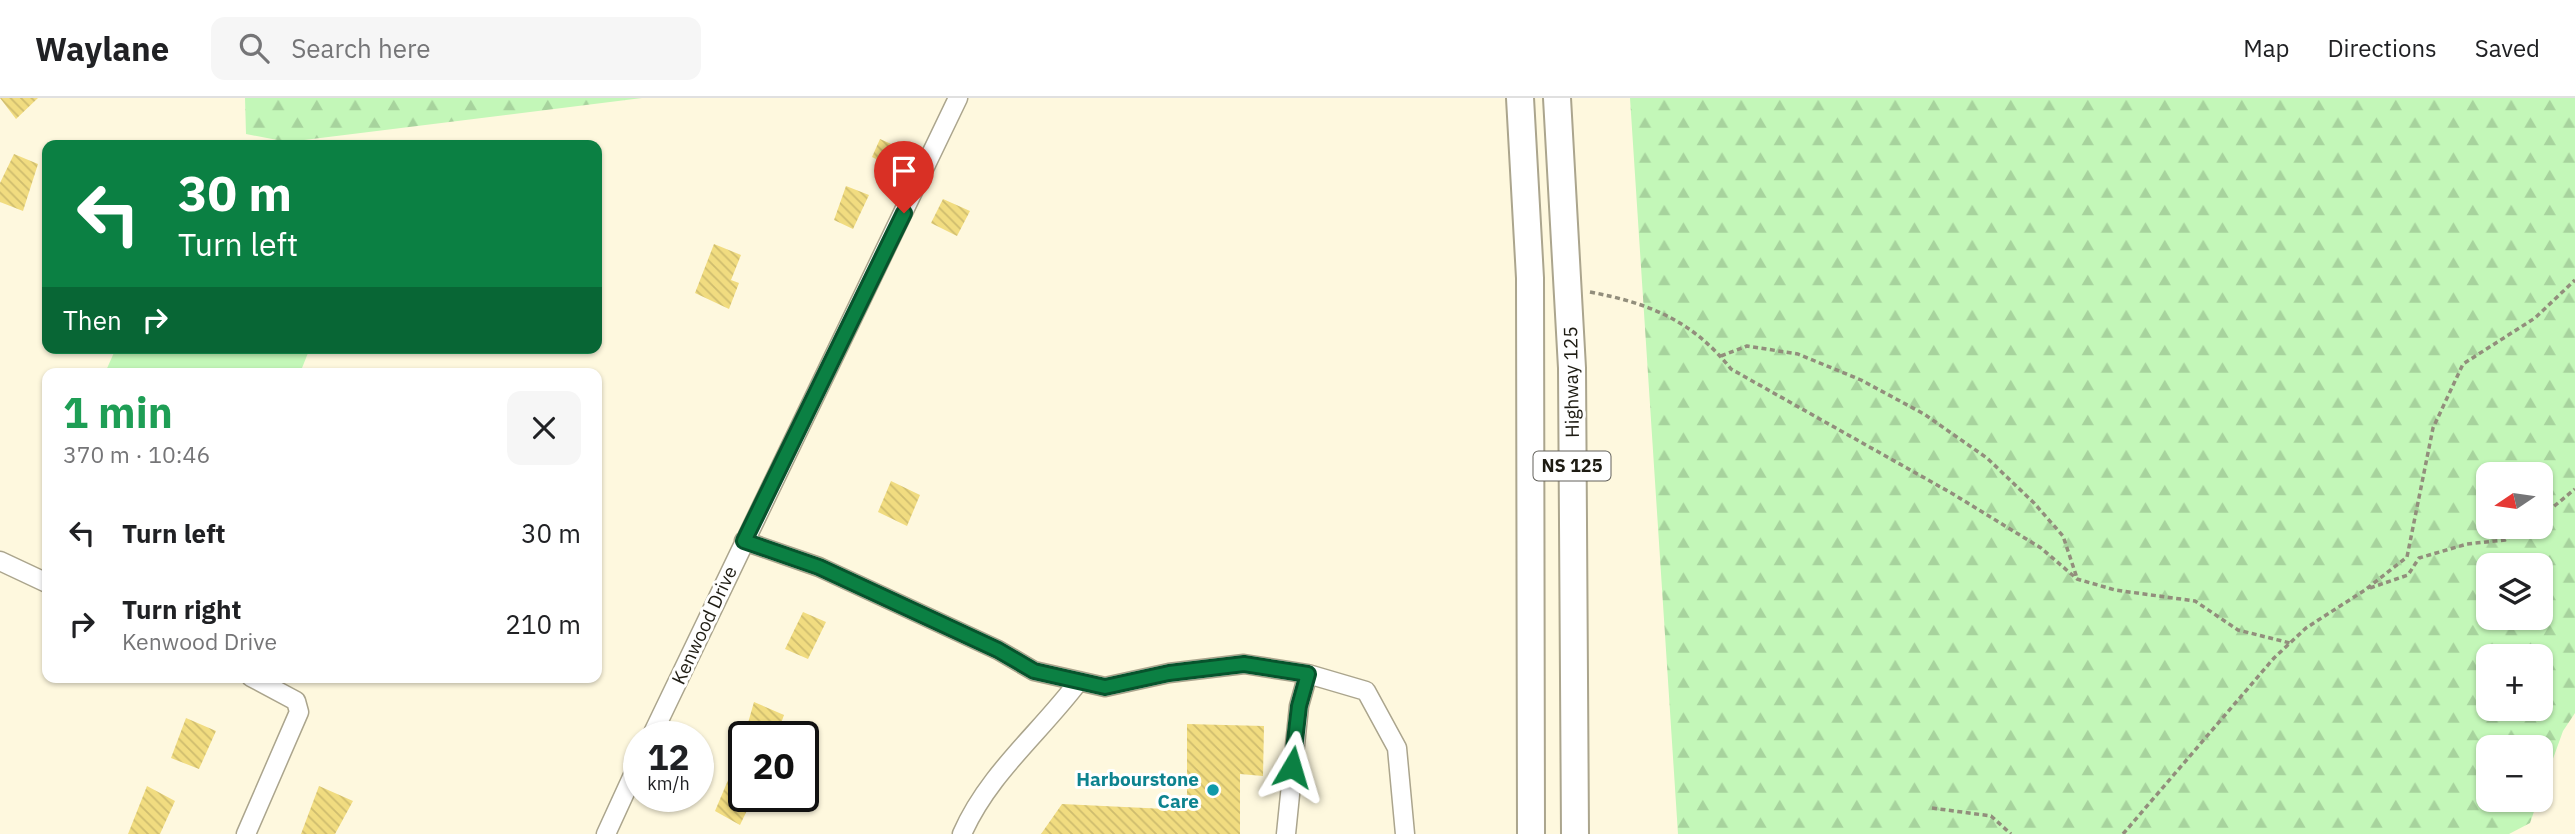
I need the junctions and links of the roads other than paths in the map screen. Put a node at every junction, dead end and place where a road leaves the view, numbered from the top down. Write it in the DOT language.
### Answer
graph roads {
  1 [pos="958,98"];
  2 [pos="1512,98"];
  3 [pos="1520,98"];
  4 [pos="1557,98"];
  5 [pos="1526,191"];
  6 [pos="744,541"];
  7 [pos="0,561"];
  8 [pos="42,581"];
  9 [pos="1308,674"];
  10 [pos="1079,681"];
  11 [pos="262,683"];
  12 [pos="658,721"];
  13 [pos="623,797"];
  14 [pos="246,834"];
  15 [pos="606,834"];
  16 [pos="962,834"];
  17 [pos="1286,834"];
  18 [pos="1405,834"];
  19 [pos="1531,834"];
  20 [pos="1575,834"];
  1 -- 6 [label="street, Kenwood Drive"];
  2 -- 5 [label="highway"];
  3 -- 5 [label="highway, Highway 125 / NS 125"];
  4 -- 20 [label="highway, Highway 125 / NS 125"];
  5 -- 19 [label="highway, Highway 125 / NS 125"];
  6 -- 10 [label="street"];
  6 -- 12 [label="street, Kenwood Drive"];
  7 -- 8 [label="street"];
  9 -- 10 [label="street"];
  9 -- 17 [label="street"];
  9 -- 18 [label="street"];
  10 -- 16 [label="street"];
  11 -- 14 [label="street"];
  13 -- 15 [label="street"];
}
